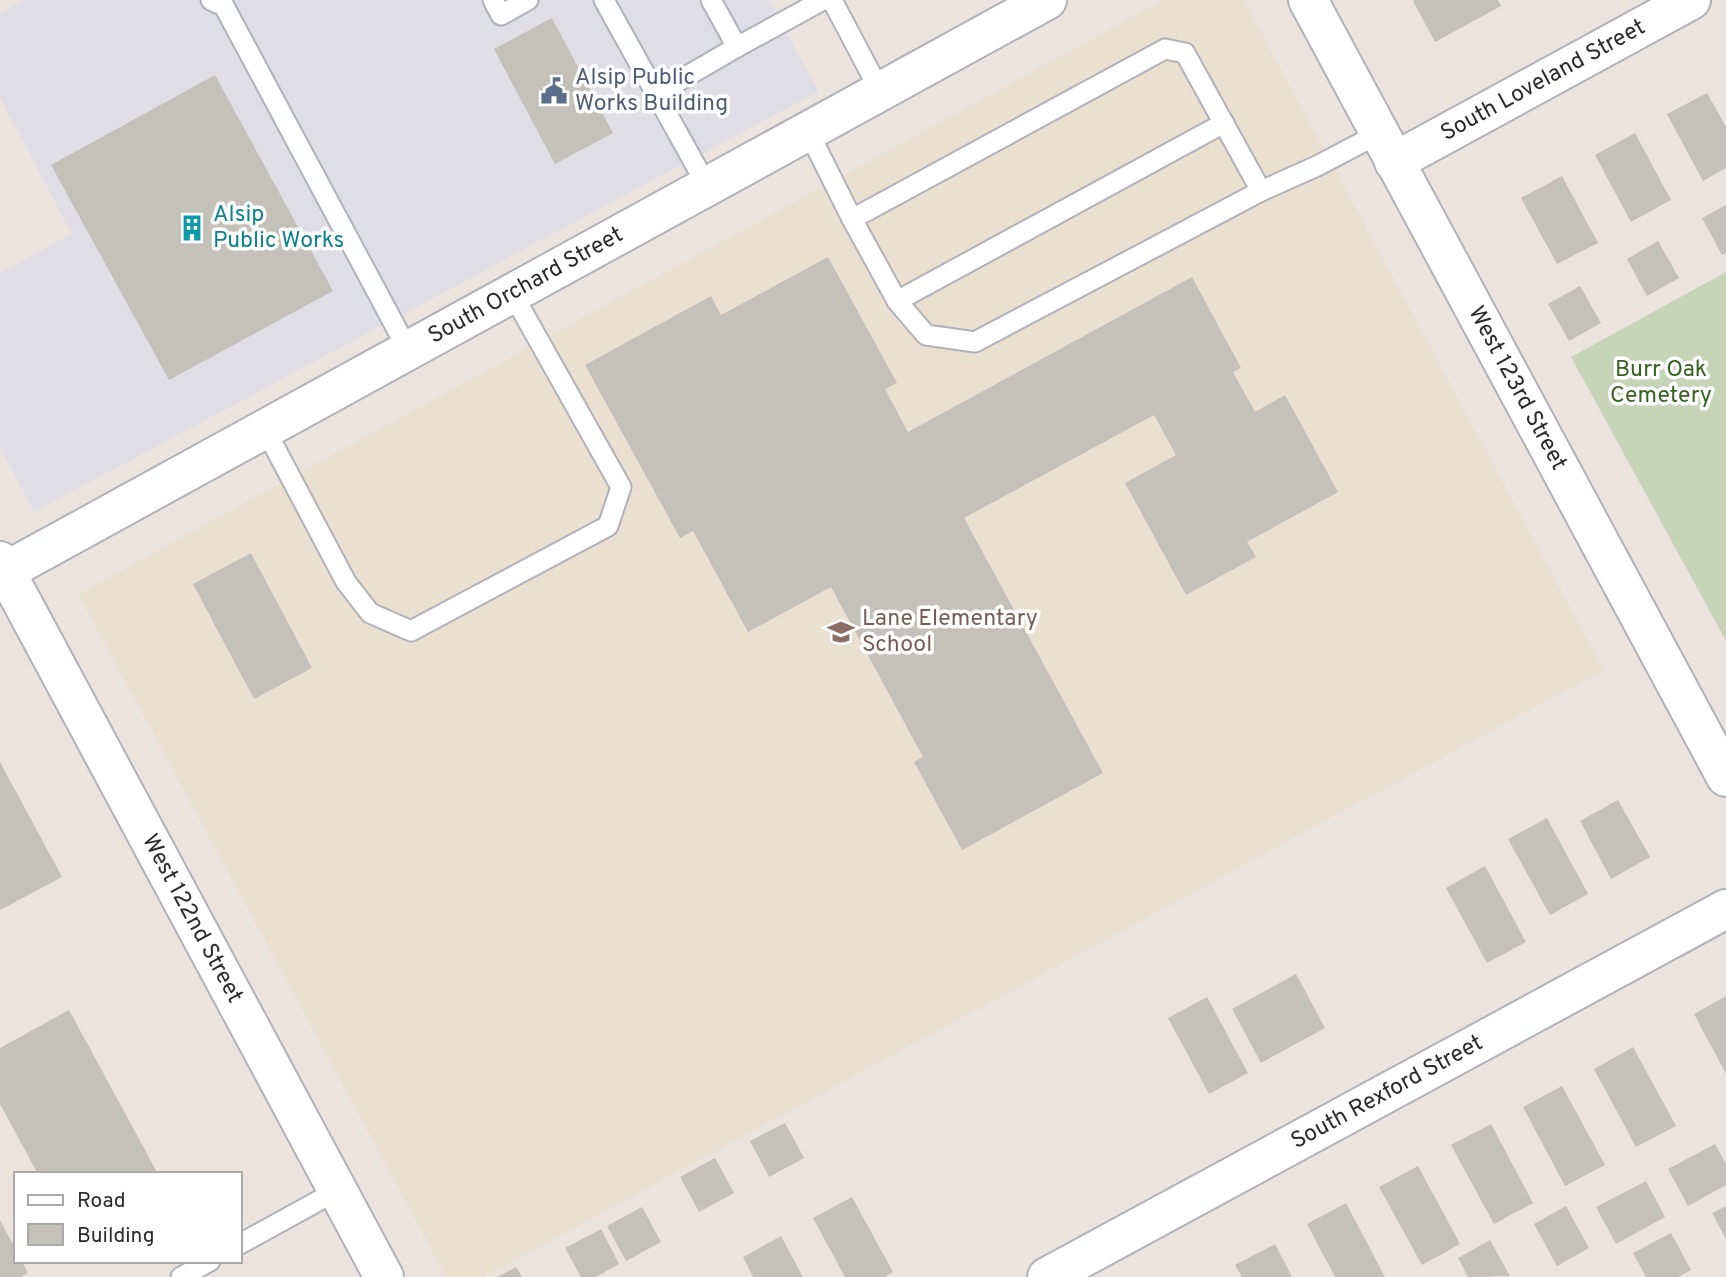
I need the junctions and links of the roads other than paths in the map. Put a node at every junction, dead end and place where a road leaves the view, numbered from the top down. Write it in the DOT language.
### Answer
graph roads {
  1 [pos="493,0"];
  2 [pos="528,0"];
  3 [pos="604,0"];
  4 [pos="711,0"];
  5 [pos="823,0"];
  6 [pos="832,0"];
  7 [pos="1047,0"];
  8 [pos="1308,0"];
  9 [pos="1691,0"];
  10 [pos="223,2"];
  11 [pos="737,47"];
  12 [pos="880,92"];
  13 [pos="656,94"];
  14 [pos="1224,123"];
  15 [pos="807,131"];
  16 [pos="1387,147"];
  17 [pos="707,186"];
  18 [pos="1261,191"];
  19 [pos="852,219"];
  20 [pos="512,293"];
  21 [pos="897,301"];
  22 [pos="408,350"];
  23 [pos="265,429"];
  24 [pos="2,569"];
  25 [pos="1726,777"];
  26 [pos="1726,909"];
  27 [pos="338,1190"];
  28 [pos="242,1243"];
  29 [pos="206,1263"];
  30 [pos="181,1277"];
  31 [pos="384,1277"];
  32 [pos="1047,1277"];
  1 -- 2 [label="lane"];
  3 -- 13 [label="lane"];
  4 -- 11 [label="lane"];
  5 -- 11 [label="lane"];
  6 -- 12 [label="lane"];
  7 -- 12 [label="street, South Orchard Street"];
  8 -- 16 [label="street, West 123rd Street"];
  9 -- 16 [label="street, South Loveland Street"];
  10 -- 22 [label="lane"];
  11 -- 13 [label="lane"];
  12 -- 15 [label="street, South Orchard Street"];
  13 -- 17 [label="lane"];
  14 -- 18 [label="lane"];
  14 -- 19 [label="lane"];
  14 -- 21 [label="lane"];
  15 -- 17 [label="street, South Orchard Street"];
  15 -- 19 [label="lane"];
  16 -- 18 [label="lane"];
  16 -- 25 [label="street, West 123rd Street"];
  17 -- 20 [label="street, South Orchard Street"];
  18 -- 21 [label="lane"];
  19 -- 21 [label="lane"];
  20 -- 22 [label="street, South Orchard Street"];
  20 -- 23 [label="lane"];
  22 -- 23 [label="street, South Orchard Street"];
  23 -- 24 [label="street, South Orchard Street"];
  24 -- 27 [label="street, West 122nd Street"];
  26 -- 32 [label="street, South Rexford Street"];
  27 -- 28 [label="lane"];
  27 -- 31 [label="street, West 122nd Street"];
  29 -- 30 [label="lane"];
}
